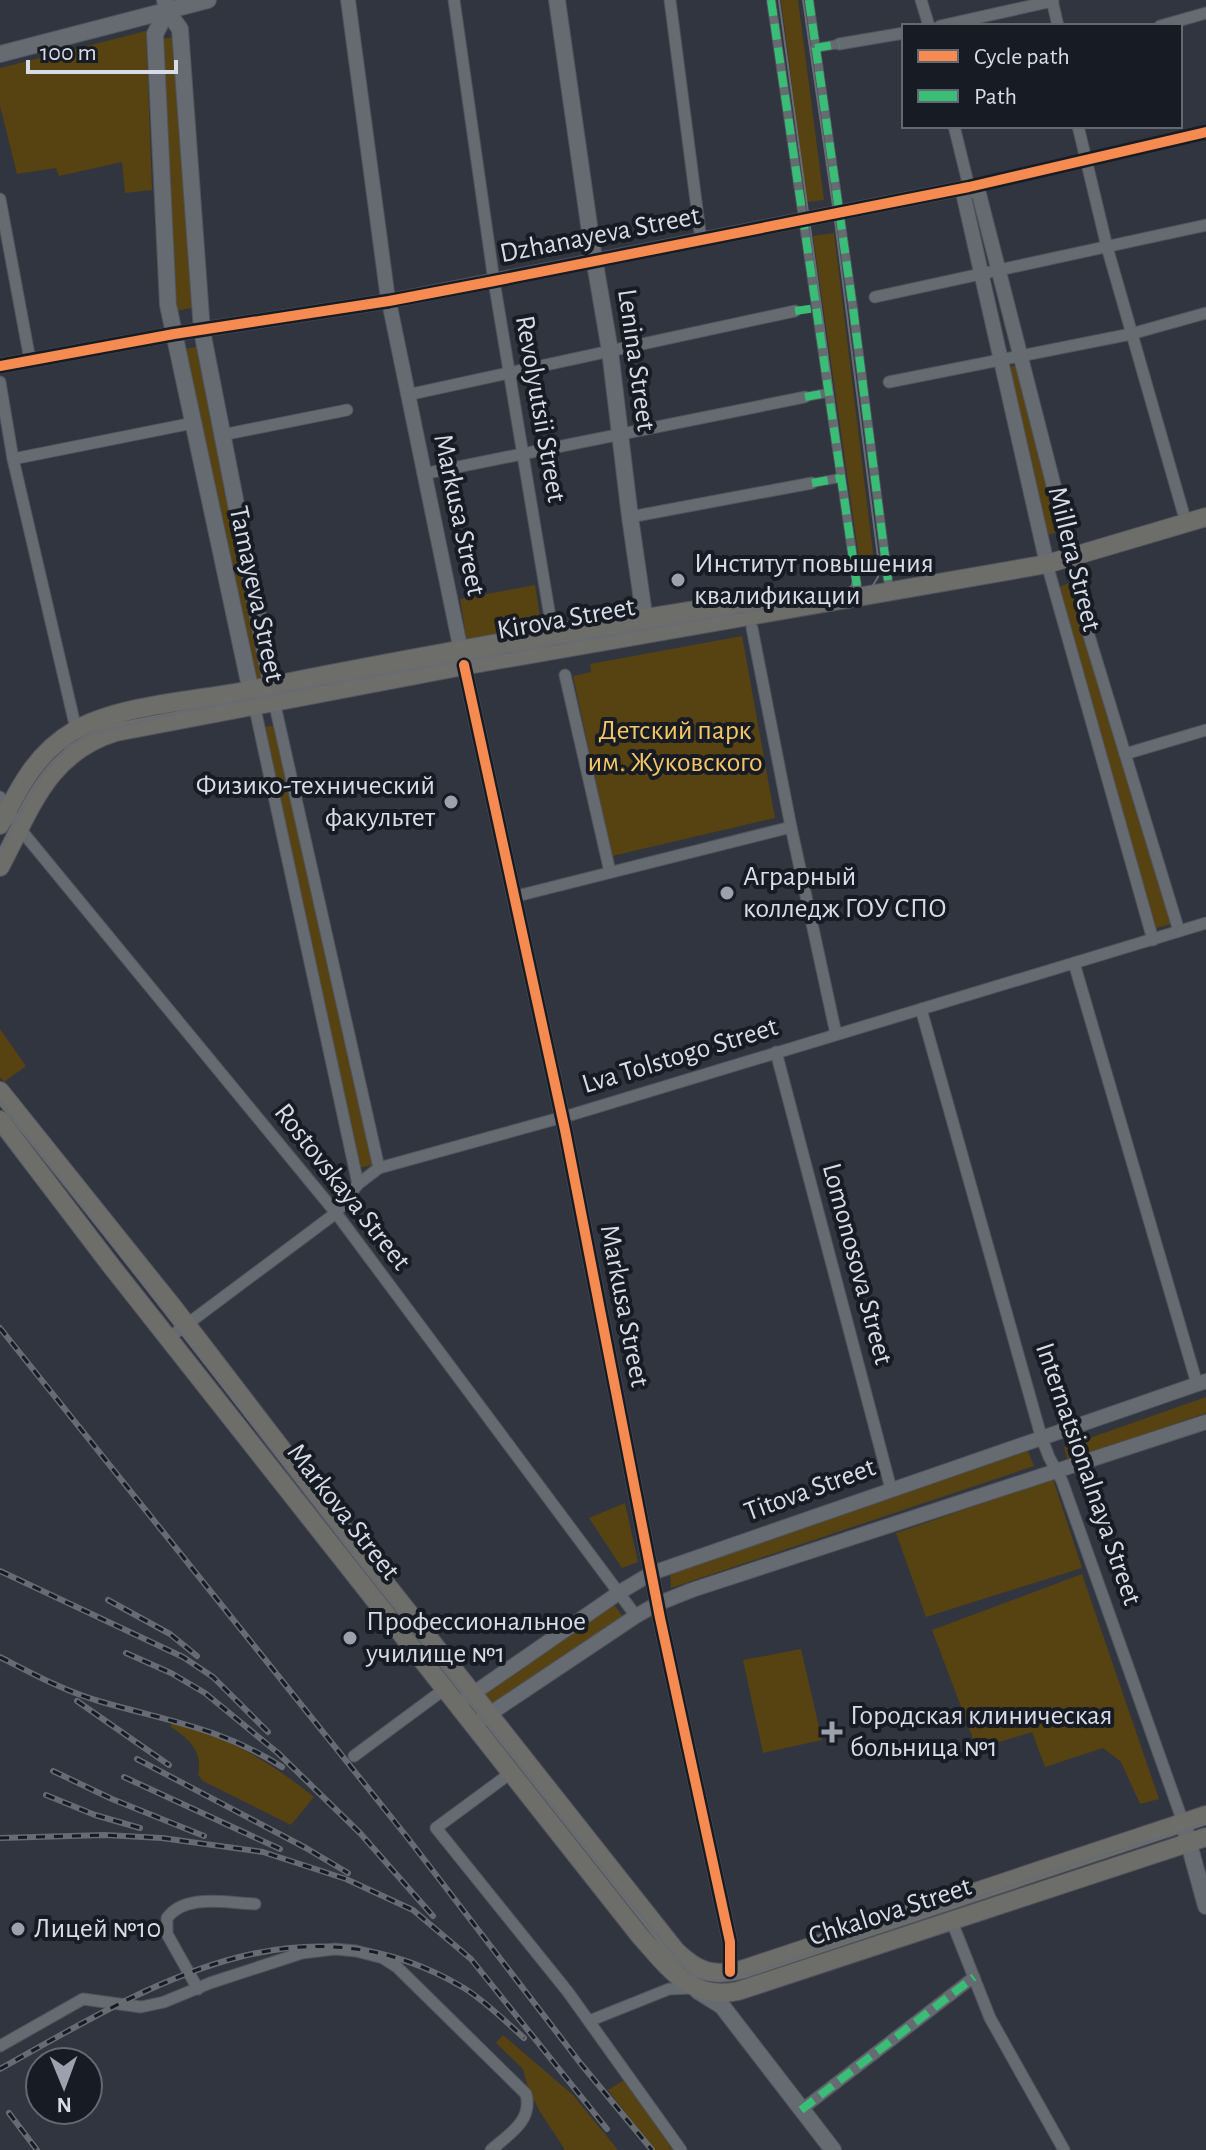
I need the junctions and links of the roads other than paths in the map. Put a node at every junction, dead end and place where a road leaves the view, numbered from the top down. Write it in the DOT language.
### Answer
graph roads {
  1 [pos="208,0"];
  2 [pos="348,0"];
  3 [pos="454,0"];
  4 [pos="557,0"];
  5 [pos="670,0"];
  6 [pos="771,0"];
  7 [pos="809,0"];
  8 [pos="921,0"];
  9 [pos="1052,0"];
  10 [pos="1204,0"];
  11 [pos="166,5"];
  12 [pos="1206,6"];
  13 [pos="1206,13"];
  14 [pos="928,24"];
  15 [pos="949,24"];
  16 [pos="1058,24"];
  17 [pos="1167,24"];
  18 [pos="902,33"];
  19 [pos="839,44"];
  20 [pos="815,48"];
  21 [pos="0,54"];
  22 [pos="954,128"];
  23 [pos="1078,128"];
  24 [pos="1206,132"];
  25 [pos="1086,162"];
  26 [pos="969,187"];
  27 [pos="0,199"];
  28 [pos="839,212"];
  29 [pos="802,219"];
  30 [pos="1206,225"];
  31 [pos="701,240"];
  32 [pos="1107,247"];
  33 [pos="594,260"];
  34 [pos="999,270"];
  35 [pos="981,274"];
  36 [pos="494,281"];
  37 [pos="875,297"];
  38 [pos="389,301"];
  39 [pos="816,308"];
  40 [pos="795,311"];
  41 [pos="1206,313"];
  42 [pos="202,331"];
  43 [pos="174,334"];
  44 [pos="1131,334"];
  45 [pos="610,351"];
  46 [pos="1020,358"];
  47 [pos="30,360"];
  48 [pos="1002,361"];
  49 [pos="0,366"];
  50 [pos="510,373"];
  51 [pos="0,382"];
  52 [pos="889,382"];
  53 [pos="827,393"];
  54 [pos="407,395"];
  55 [pos="805,397"];
  56 [pos="347,410"];
  57 [pos="193,423"];
  58 [pos="222,435"];
  59 [pos="620,435"];
  60 [pos="524,453"];
  61 [pos="13,459"];
  62 [pos="423,474"];
  63 [pos="840,478"];
  64 [pos="812,483"];
  65 [pos="1206,506"];
  66 [pos="1183,512"];
  67 [pos="630,517"];
  68 [pos="1206,517"];
  69 [pos="1071,551"];
  70 [pos="1046,559"];
  71 [pos="888,580"];
  72 [pos="857,586"];
  73 [pos="646,626"];
  74 [pos="752,628"];
  75 [pos="553,635"];
  76 [pos="463,658"];
  77 [pos="565,675"];
  78 [pos="273,693"];
  79 [pos="252,697"];
  80 [pos="76,729"];
  81 [pos="1206,730"];
  82 [pos="1125,754"];
  83 [pos="3,810"];
  84 [pos="791,827"];
  85 [pos="21,828"];
  86 [pos="0,867"];
  87 [pos="610,872"];
  88 [pos="513,897"];
  89 [pos="1206,923"];
  90 [pos="1179,931"];
  91 [pos="1153,940"];
  92 [pos="1074,963"];
  93 [pos="921,1009"];
  94 [pos="836,1034"];
  95 [pos="776,1052"];
  96 [pos="0,1091"];
  97 [pos="562,1118"];
  98 [pos="0,1120"];
  99 [pos="379,1168"];
  100 [pos="358,1184"];
  101 [pos="336,1213"];
  102 [pos="187,1325"];
  103 [pos="170,1337"];
  104 [pos="1202,1382"];
  105 [pos="1206,1422"];
  106 [pos="1041,1436"];
  107 [pos="1057,1471"];
  108 [pos="891,1489"];
  109 [pos="652,1573"];
  110 [pos="620,1592"];
  111 [pos="657,1604"];
  112 [pos="636,1616"];
  113 [pos="446,1688"];
  114 [pos="465,1699"];
  115 [pos="481,1720"];
  116 [pos="354,1756"];
  117 [pos="512,1772"];
  118 [pos="1206,1815"];
  119 [pos="1183,1822"];
  120 [pos="1197,1840"];
  121 [pos="255,1904"];
  122 [pos="1206,1906"];
  123 [pos="952,1922"];
  124 [pos="730,1972"];
  125 [pos="974,1977"];
  126 [pos="692,1988"];
  127 [pos="198,1989"];
  128 [pos="732,1992"];
  129 [pos="589,2021"];
  130 [pos="737,2026"];
  131 [pos="0,2046"];
  132 [pos="801,2110"];
  133 [pos="491,2150"];
  134 [pos="681,2150"];
  135 [pos="833,2150"];
  136 [pos="1064,2150"];
  1 -- 11 [label="main road"];
  2 -- 38 [label="street, Markusa Street"];
  3 -- 36 [label="street, Revolyutsii Street"];
  4 -- 33 [label="main road, Lenina Street"];
  5 -- 31 [label="street"];
  6 -- 29 [label="street"];
  7 -- 20 [label="street"];
  8 -- 14 [label="street"];
  9 -- 15 [label="street"];
  9 -- 16 [label="street"];
  10 -- 12 [label="street"];
  11 -- 21 [label="main road"];
  11 -- 42 [label="main road, Tamayeva Street"];
  11 -- 43 [label="main road, Tamayeva Street"];
  13 -- 17 [label="street"];
  18 -- 19 [label="street"];
  19 -- 20 [label="street"];
  20 -- 28 [label="street"];
  22 -- 26 [label="street, Millera Street"];
  23 -- 25 [label="street"];
  24 -- 25 [label="street, Dzhanayeva Street"];
  25 -- 26 [label="street, Dzhanayeva Street"];
  25 -- 32 [label="street"];
  26 -- 28 [label="street, Dzhanayeva Street"];
  26 -- 34 [label="street, Millera Street"];
  26 -- 35 [label="street, Millera Street"];
  27 -- 47 [label="street"];
  28 -- 29 [label="street, Dzhanayeva Street"];
  28 -- 71 [label="street"];
  29 -- 31 [label="street, Dzhanayeva Street"];
  29 -- 39 [label="street"];
  30 -- 32 [label="street"];
  31 -- 33 [label="street, Dzhanayeva Street"];
  32 -- 34 [label="street"];
  32 -- 44 [label="street"];
  33 -- 36 [label="street, Dzhanayeva Street"];
  33 -- 45 [label="main road, Lenina Street"];
  34 -- 35 [label="street"];
  34 -- 46 [label="street, Millera Street"];
  35 -- 37 [label="street"];
  35 -- 48 [label="street, Millera Street"];
  36 -- 38 [label="street, Dzhanayeva Street"];
  36 -- 50 [label="street, Revolyutsii Street"];
  38 -- 42 [label="street, Dzhanayeva Street"];
  38 -- 54 [label="street, Markusa Street"];
  39 -- 40 [label="street"];
  39 -- 53 [label="street"];
  40 -- 45 [label="street"];
  41 -- 44 [label="street"];
  42 -- 43 [label="street, Dzhanayeva Street"];
  42 -- 58 [label="main road, Tamayeva Street"];
  43 -- 47 [label="street, Dzhanayeva Street"];
  43 -- 57 [label="main road, Tamayeva Street"];
  44 -- 46 [label="street"];
  44 -- 66 [label="street"];
  45 -- 50 [label="street"];
  45 -- 59 [label="main road, Lenina Street"];
  46 -- 48 [label="street"];
  46 -- 69 [label="street, Millera Street"];
  47 -- 49 [label="street, Dzhanayeva Street"];
  48 -- 52 [label="street"];
  48 -- 70 [label="street, Millera Street"];
  50 -- 54 [label="street"];
  50 -- 60 [label="street, Revolyutsii Street"];
  51 -- 61 [label="street"];
  53 -- 55 [label="street"];
  53 -- 63 [label="street"];
  54 -- 62 [label="street, Markusa Street"];
  55 -- 59 [label="street"];
  56 -- 58 [label="street"];
  57 -- 61 [label="street"];
  57 -- 79 [label="main road, Tamayeva Street"];
  58 -- 78 [label="main road, Tamayeva Street"];
  59 -- 60 [label="street"];
  59 -- 67 [label="main road, Lenina Street"];
  60 -- 62 [label="street"];
  60 -- 75 [label="street, Revolyutsii Street"];
  61 -- 80 [label="street"];
  62 -- 76 [label="street, Markusa Street"];
  63 -- 64 [label="street"];
  63 -- 72 [label="street"];
  64 -- 67 [label="street"];
  65 -- 66 [label="main road, Kirova Street"];
  66 -- 69 [label="main road, Kirova Street"];
  67 -- 73 [label="main road, Lenina Street"];
  68 -- 69 [label="main road, Kirova Street"];
  69 -- 70 [label="main road, Kirova Street"];
  69 -- 82 [label="street, Millera Street"];
  70 -- 71 [label="main road, Kirova Street"];
  70 -- 73 [label="main road, Kirova Street"];
  70 -- 91 [label="street, Millera Street"];
  71 -- 72 [label="main road, Kirova Street"];
  72 -- 73 [label="main road, Kirova Street"];
  73 -- 75 [label="main road, Kirova Street"];
  73 -- 76 [label="main road, Kirova Street"];
  74 -- 84 [label="street"];
  75 -- 76 [label="main road, Kirova Street"];
  76 -- 78 [label="main road, Kirova Street"];
  76 -- 88 [label="street, Markusa Street"];
  77 -- 87 [label="street"];
  78 -- 79 [label="main road, Kirova Street"];
  78 -- 99 [label="street, Tamayeva Street"];
  79 -- 80 [label="main road, Kirova Street"];
  79 -- 85 [label="main road, Kirova Street"];
  79 -- 100 [label="street, Tamayeva Street"];
  80 -- 83 [label="main road, Kirova Street"];
  81 -- 82 [label="street"];
  82 -- 90 [label="street, Millera Street"];
  83 -- 85 [label="street, Rostovskaya Street"];
  84 -- 87 [label="street"];
  84 -- 94 [label="street"];
  85 -- 86 [label="main road, Kirova Street"];
  85 -- 101 [label="street, Rostovskaya Street"];
  87 -- 88 [label="street"];
  88 -- 97 [label="street, Markusa Street"];
  89 -- 90 [label="street, Lva Tolstogo Street"];
  90 -- 91 [label="street, Lva Tolstogo Street"];
  91 -- 92 [label="street, Lva Tolstogo Street"];
  92 -- 93 [label="street, Lva Tolstogo Street"];
  92 -- 104 [label="street"];
  93 -- 94 [label="street, Lva Tolstogo Street"];
  93 -- 106 [label="street, Internatsionalnaya Street"];
  94 -- 95 [label="street, Lva Tolstogo Street"];
  95 -- 97 [label="street, Lva Tolstogo Street"];
  95 -- 108 [label="street, Lomonosova Street"];
  96 -- 102 [label="main road, Markova Street"];
  97 -- 99 [label="street, Lva Tolstogo Street"];
  97 -- 109 [label="street, Markusa Street"];
  98 -- 103 [label="main road, Markova Street"];
  99 -- 100 [label="street, Lva Tolstogo Street"];
  100 -- 101 [label="street, Lva Tolstogo Street"];
  101 -- 102 [label="street, Lva Tolstogo Street"];
  101 -- 110 [label="street, Rostovskaya Street"];
  102 -- 103 [label="street, Lva Tolstogo Street"];
  102 -- 114 [label="main road, Markova Street"];
  103 -- 113 [label="main road, Markova Street"];
  104 -- 106 [label="street, Titova Street"];
  105 -- 107 [label="street, Titova Street"];
  106 -- 107 [label="street, Internatsionalnaya Street"];
  106 -- 108 [label="street, Titova Street"];
  107 -- 111 [label="street, Titova Street"];
  107 -- 119 [label="street, Internatsionalnaya Street"];
  108 -- 109 [label="street, Titova Street"];
  109 -- 110 [label="street, Titova Street"];
  109 -- 111 [label="street, Markusa Street"];
  110 -- 112 [label="street, Rostovskaya Street"];
  110 -- 114 [label="street, Titova Street"];
  111 -- 112 [label="street, Titova Street"];
  111 -- 124 [label="street, Markusa Street"];
  112 -- 115 [label="street, Titova Street"];
  113 -- 114 [label="main road, Markova Street"];
  113 -- 116 [label="street"];
  114 -- 115 [label="main road, Markova Street"];
  115 -- 117 [label="main road, Markova Street"];
  115 -- 124 [label="main road, Markova Street"];
  117 -- 126 [label="main road, Markova Street"];
  117 -- 129 [label="street"];
  118 -- 119 [label="main road, Chkalova Street"];
  119 -- 120 [label="main road, Internatsionalnaya Street"];
  119 -- 124 [label="main road, Chkalova Street"];
  120 -- 122 [label="main road, Internatsionalnaya Street"];
  120 -- 123 [label="main road, Chkalova Street"];
  121 -- 127 [label="street"];
  123 -- 125 [label="street"];
  123 -- 128 [label="main road, Chkalova Street"];
  124 -- 128 [label="main road, Markusa Street"];
  125 -- 132 [label="street"];
  125 -- 136 [label="street"];
  126 -- 128 [label="main road, Chkalova Street"];
  126 -- 129 [label="street, Chkalova Street"];
  126 -- 130 [label="main road, Markova Street"];
  127 -- 131 [label="street"];
  127 -- 133 [label="street"];
  128 -- 130 [label="main road, Markusa Street"];
  129 -- 134 [label="street"];
  130 -- 132 [label="main road, Markova Street"];
  132 -- 135 [label="main road, Markova Street"];
}
